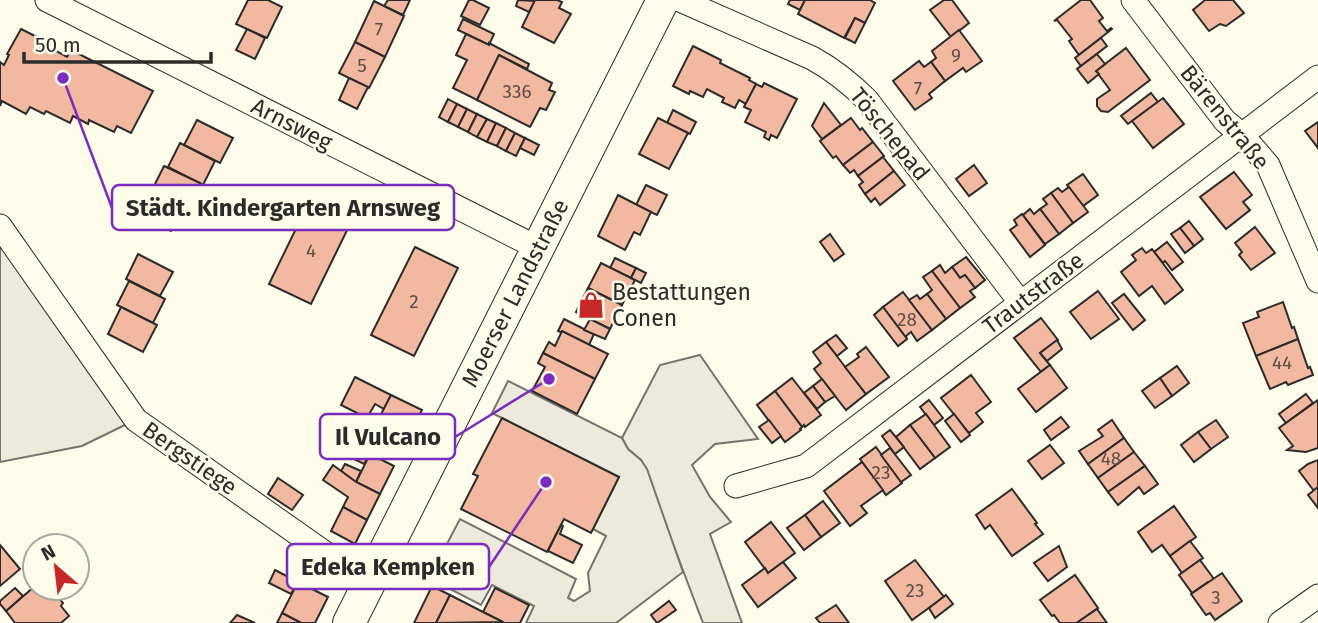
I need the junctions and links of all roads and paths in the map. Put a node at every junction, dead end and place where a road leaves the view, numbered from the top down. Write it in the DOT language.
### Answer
graph roads {
  1 [pos="47,0"];
  2 [pos="663,0"];
  3 [pos="680,0"];
  4 [pos="1133,0"];
  5 [pos="1318,77"];
  6 [pos="1242,135"];
  7 [pos="0,226"];
  8 [pos="538,248"];
  9 [pos="1318,281"];
  10 [pos="1020,302"];
  11 [pos="736,486"];
  12 [pos="369,584"];
  13 [pos="1318,596"];
  14 [pos="349,623"];
  15 [pos="1280,623"];
  1 -- 8 [label="street, Arnsweg"];
  2 -- 8 [label="main road, Moerser Landstraße"];
  3 -- 10 [label="street, Töschepad"];
  4 -- 6 [label="street, Bärenstraße"];
  5 -- 6 [label="street, Trautstraße"];
  6 -- 9 [label="street, Bärenstraße"];
  6 -- 10 [label="street, Trautstraße"];
  7 -- 12 [label="street, Bergstiege"];
  8 -- 12 [label="main road, Moerser Landstraße"];
  10 -- 11 [label="street, Trautstraße"];
  12 -- 14 [label="main road, Moerser Landstraße"];
  13 -- 15 [label="street"];
}
